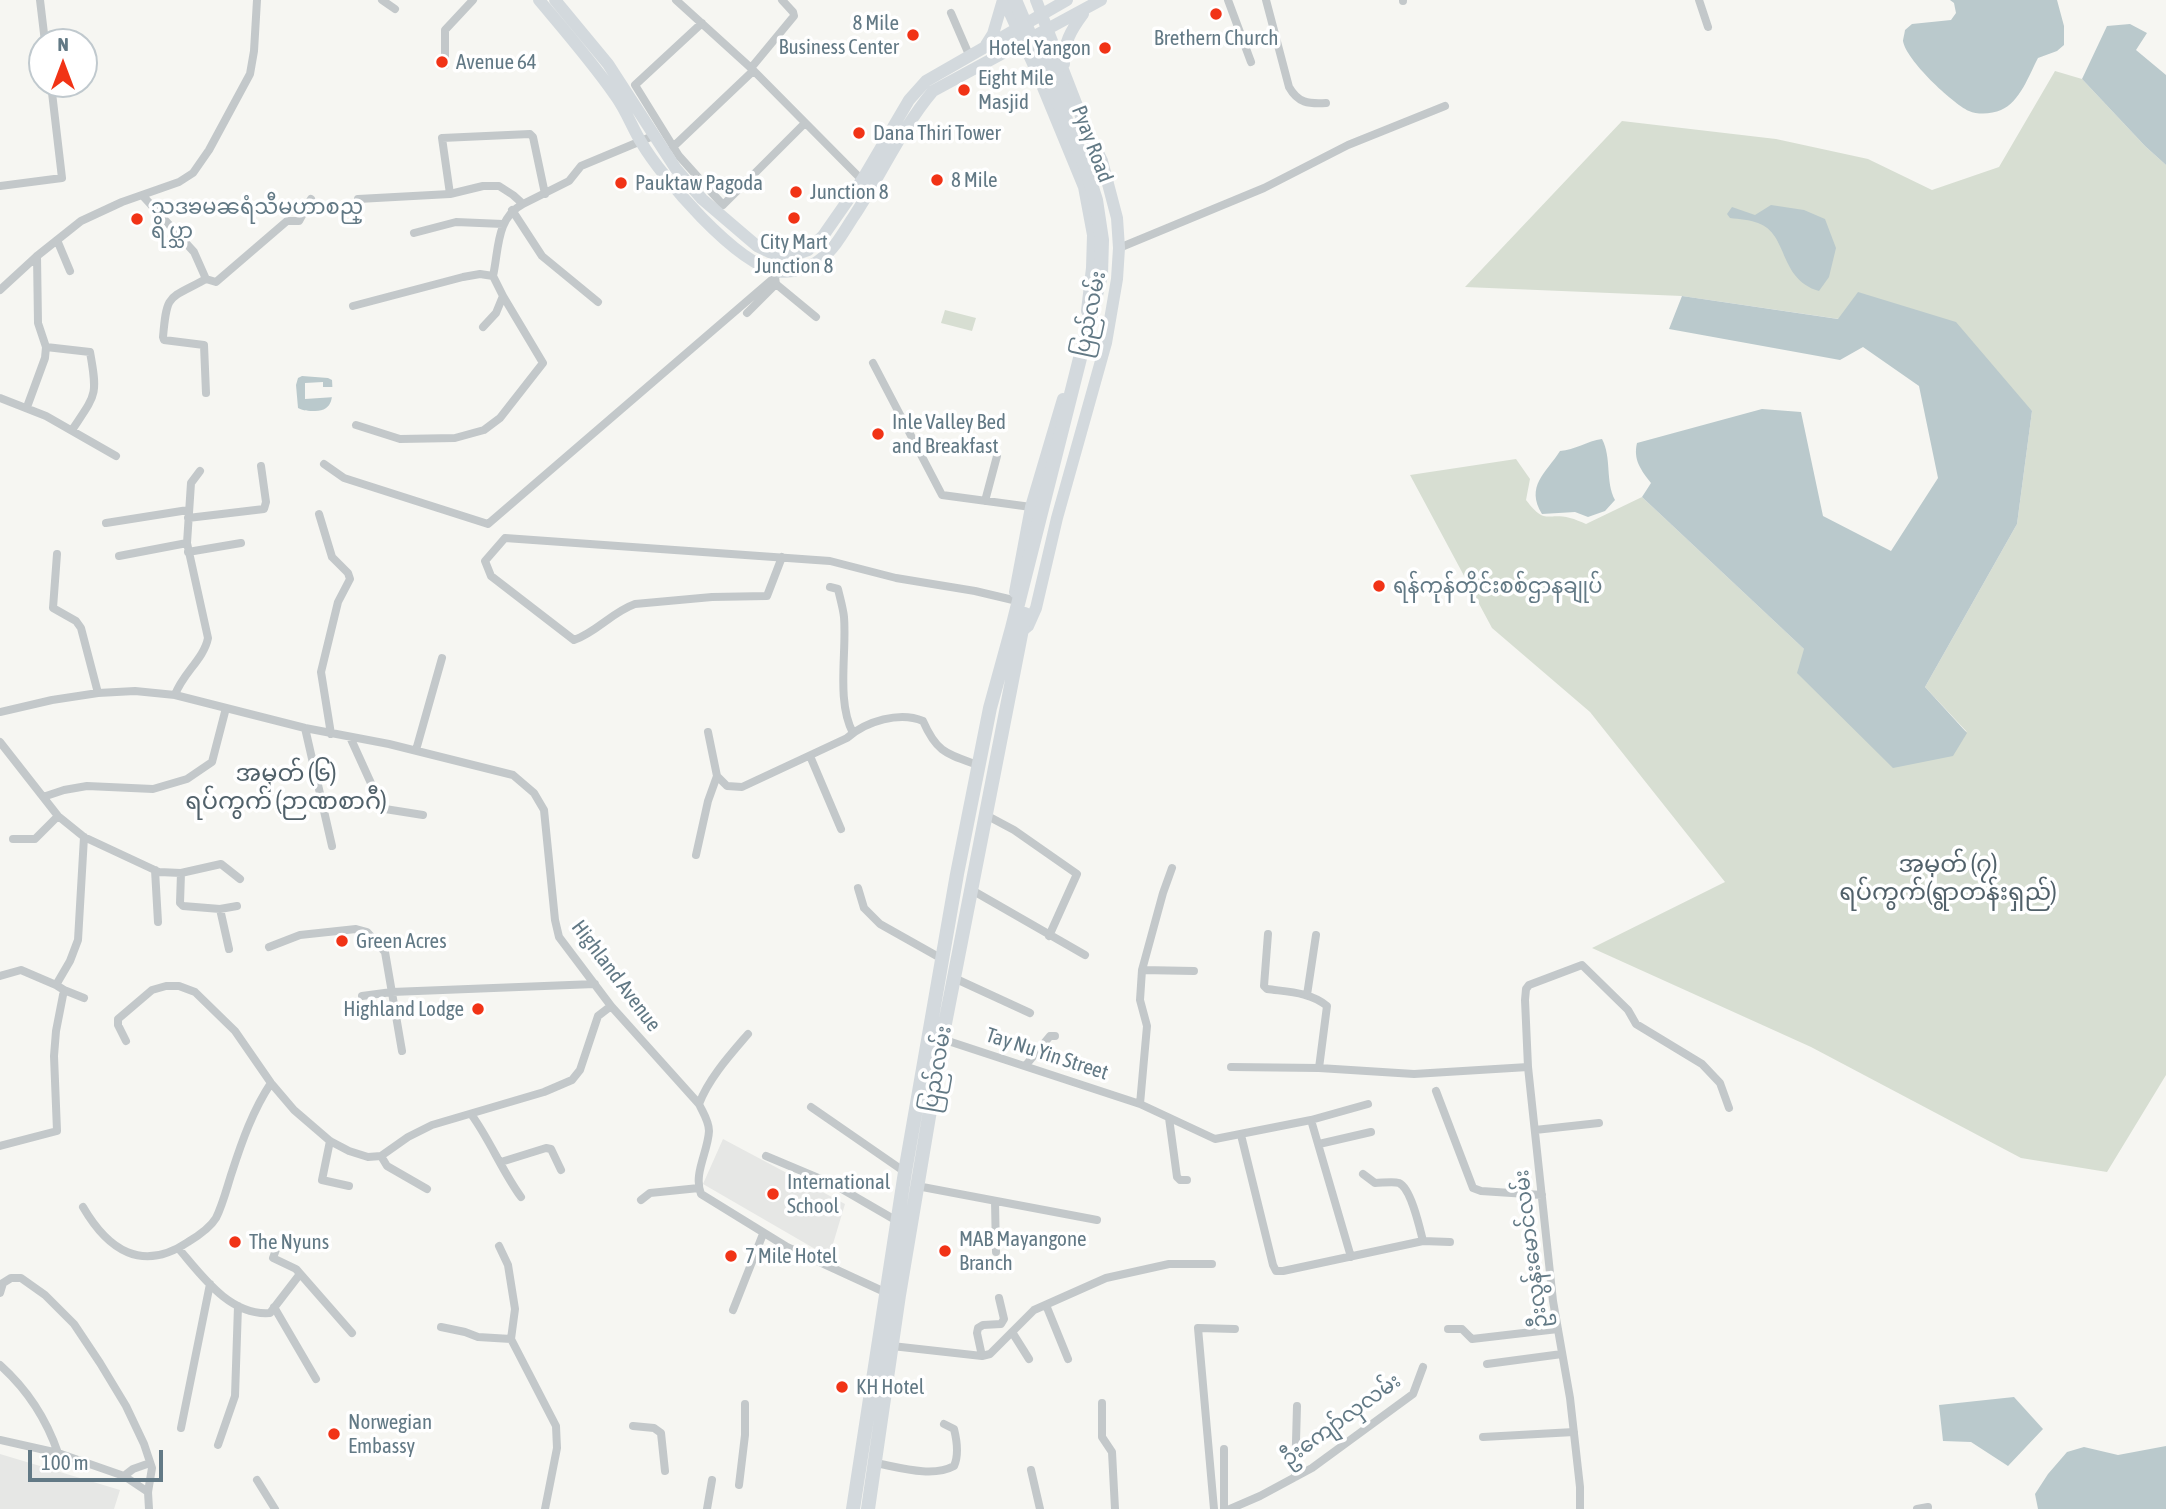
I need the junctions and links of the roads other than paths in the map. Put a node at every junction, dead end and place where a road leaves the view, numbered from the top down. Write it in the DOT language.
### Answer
graph roads {
  1 [pos="40,0"];
  2 [pos="257,0"];
  3 [pos="382,0"];
  4 [pos="473,0"];
  5 [pos="539,0"];
  6 [pos="555,0"];
  7 [pos="676,0"];
  8 [pos="782,0"];
  9 [pos="1003,0"];
  10 [pos="1015,0"];
  11 [pos="1025,0"];
  12 [pos="1035,0"];
  13 [pos="1067,0"];
  14 [pos="1101,0"];
  15 [pos="1228,0"];
  16 [pos="1266,0"];
  17 [pos="1699,0"];
  18 [pos="395,9"];
  19 [pos="1086,9"];
  20 [pos="951,13"];
  21 [pos="1043,14"];
  22 [pos="702,23"];
  23 [pos="1708,27"];
  24 [pos="43,28"];
  25 [pos="1016,29"];
  26 [pos="1049,30"];
  27 [pos="582,42"];
  28 [pos="1023,44"];
  29 [pos="985,49"];
  30 [pos="970,57"];
  31 [pos="998,57"];
  32 [pos="1251,62"];
  33 [pos="445,65"];
  34 [pos="1035,68"];
  35 [pos="752,70"];
  36 [pos="1065,71"];
  37 [pos="53,98"];
  38 [pos="1326,103"];
  39 [pos="1445,106"];
  40 [pos="804,123"];
  41 [pos="653,136"];
  42 [pos="641,142"];
  43 [pos="674,147"];
  44 [pos="862,180"];
  45 [pos="0,186"];
  46 [pos="450,194"];
  47 [pos="545,194"];
  48 [pos="143,196"];
  49 [pos="311,199"];
  50 [pos="358,199"];
  51 [pos="523,204"];
  52 [pos="512,210"];
  53 [pos="1116,218"];
  54 [pos="503,224"];
  55 [pos="414,233"];
  56 [pos="1093,235"];
  57 [pos="57,240"];
  58 [pos="1119,248"];
  59 [pos="37,256"];
  60 [pos="780,257"];
  61 [pos="70,271"];
  62 [pos="493,276"];
  63 [pos="777,278"];
  64 [pos="206,279"];
  65 [pos="0,290"];
  66 [pos="503,296"];
  67 [pos="598,302"];
  68 [pos="353,306"];
  69 [pos="747,313"];
  70 [pos="816,317"];
  71 [pos="483,327"];
  72 [pos="46,347"];
  73 [pos="873,363"];
  74 [pos="205,393"];
  75 [pos="0,398"];
  76 [pos="27,407"];
  77 [pos="356,425"];
  78 [pos="72,430"];
  79 [pos="116,456"];
  80 [pos="997,456"];
  81 [pos="324,464"];
  82 [pos="261,466"];
  83 [pos="200,471"];
  84 [pos="985,501"];
  85 [pos="1031,507"];
  86 [pos="188,514"];
  87 [pos="319,514"];
  88 [pos="106,523"];
  89 [pos="241,543"];
  90 [pos="187,548"];
  91 [pos="57,554"];
  92 [pos="119,556"];
  93 [pos="782,557"];
  94 [pos="830,587"];
  95 [pos="1013,600"];
  96 [pos="1016,631"];
  97 [pos="442,658"];
  98 [pos="98,693"];
  99 [pos="174,695"];
  100 [pos="226,708"];
  101 [pos="0,712"];
  102 [pos="305,729"];
  103 [pos="708,732"];
  104 [pos="853,733"];
  105 [pos="331,734"];
  106 [pos="350,737"];
  107 [pos="0,742"];
  108 [pos="416,750"];
  109 [pos="810,756"];
  110 [pos="978,765"];
  111 [pos="717,776"];
  112 [pos="43,797"];
  113 [pos="984,814"];
  114 [pos="423,815"];
  115 [pos="58,816"];
  116 [pos="841,829"];
  117 [pos="84,838"];
  118 [pos="13,839"];
  119 [pos="331,846"];
  120 [pos="696,855"];
  121 [pos="1172,869"];
  122 [pos="155,870"];
  123 [pos="181,873"];
  124 [pos="240,879"];
  125 [pos="858,888"];
  126 [pos="970,889"];
  127 [pos="237,906"];
  128 [pos="220,909"];
  129 [pos="158,922"];
  130 [pos="1269,934"];
  131 [pos="1316,935"];
  132 [pos="1049,936"];
  133 [pos="269,947"];
  134 [pos="229,948"];
  135 [pos="1084,956"];
  136 [pos="944,960"];
  137 [pos="1142,970"];
  138 [pos="1194,971"];
  139 [pos="0,976"];
  140 [pos="954,978"];
  141 [pos="595,984"];
  142 [pos="60,987"];
  143 [pos="392,992"];
  144 [pos="1307,995"];
  145 [pos="362,996"];
  146 [pos="84,998"];
  147 [pos="611,1006"];
  148 [pos="1030,1013"];
  149 [pos="748,1034"];
  150 [pos="1055,1036"];
  151 [pos="942,1039"];
  152 [pos="127,1041"];
  153 [pos="402,1051"];
  154 [pos="1026,1065"];
  155 [pos="1231,1067"];
  156 [pos="1528,1067"];
  157 [pos="1319,1068"];
  158 [pos="271,1083"];
  159 [pos="1436,1091"];
  160 [pos="699,1104"];
  161 [pos="1140,1104"];
  162 [pos="1368,1104"];
  163 [pos="811,1107"];
  164 [pos="1729,1108"];
  165 [pos="471,1114"];
  166 [pos="1169,1118"];
  167 [pos="1311,1120"];
  168 [pos="1599,1123"];
  169 [pos="1535,1130"];
  170 [pos="1371,1132"];
  171 [pos="1241,1135"];
  172 [pos="330,1141"];
  173 [pos="1319,1143"];
  174 [pos="0,1146"];
  175 [pos="381,1156"];
  176 [pos="766,1156"];
  177 [pos="501,1162"];
  178 [pos="561,1170"];
  179 [pos="905,1172"];
  180 [pos="1363,1174"];
  181 [pos="1187,1180"];
  182 [pos="349,1186"];
  183 [pos="917,1186"];
  184 [pos="699,1188"];
  185 [pos="427,1189"];
  186 [pos="1542,1195"];
  187 [pos="520,1197"];
  188 [pos="641,1200"];
  189 [pos="995,1201"];
  190 [pos="83,1207"];
  191 [pos="1097,1220"];
  192 [pos="897,1221"];
  193 [pos="763,1234"];
  194 [pos="279,1241"];
  195 [pos="1423,1241"];
  196 [pos="1450,1242"];
  197 [pos="499,1246"];
  198 [pos="179,1249"];
  199 [pos="996,1252"];
  200 [pos="1351,1257"];
  201 [pos="1212,1264"];
  202 [pos="299,1274"];
  203 [pos="210,1284"];
  204 [pos="0,1293"];
  205 [pos="892,1294"];
  206 [pos="999,1298"];
  207 [pos="1046,1305"];
  208 [pos="238,1306"];
  209 [pos="272,1310"];
  210 [pos="733,1310"];
  211 [pos="441,1327"];
  212 [pos="1235,1329"];
  213 [pos="1448,1329"];
  214 [pos="1558,1329"];
  215 [pos="1012,1332"];
  216 [pos="352,1333"];
  217 [pos="511,1339"];
  218 [pos="892,1346"];
  219 [pos="1562,1354"];
  220 [pos="982,1356"];
  221 [pos="1029,1359"];
  222 [pos="1068,1359"];
  223 [pos="1487,1364"];
  224 [pos="0,1365"];
  225 [pos="1423,1367"];
  226 [pos="316,1379"];
  227 [pos="1102,1403"];
  228 [pos="745,1405"];
  229 [pos="1297,1406"];
  230 [pos="944,1424"];
  231 [pos="633,1426"];
  232 [pos="181,1428"];
  233 [pos="1574,1432"];
  234 [pos="1483,1437"];
  235 [pos="0,1440"];
  236 [pos="218,1445"];
  237 [pos="1224,1449"];
  238 [pos="58,1453"];
  239 [pos="150,1463"];
  240 [pos="875,1463"];
  241 [pos="1031,1470"];
  242 [pos="665,1471"];
  243 [pos="124,1476"];
  244 [pos="1295,1477"];
  245 [pos="257,1480"];
  246 [pos="712,1480"];
  247 [pos="739,1485"];
  248 [pos="148,1492"];
  249 [pos="1928,1507"];
  250 [pos="149,1509"];
  251 [pos="275,1509"];
  252 [pos="545,1509"];
  253 [pos="707,1509"];
  254 [pos="853,1509"];
  255 [pos="868,1509"];
  256 [pos="1040,1509"];
  257 [pos="1115,1509"];
  258 [pos="1214,1509"];
  259 [pos="1224,1509"];
  260 [pos="1230,1509"];
  261 [pos="1580,1509"];
  262 [pos="1917,1509"];
  1 -- 24 [label="street"];
  2 -- 48 [label="street"];
  3 -- 18 [label="street"];
  4 -- 33 [label="street"];
  5 -- 27 [label="main road"];
  6 -- 27 [label="main road"];
  7 -- 22 [label="street"];
  8 -- 35 [label="street"];
  9 -- 25 [label="main road"];
  9 -- 29 [label="main road"];
  10 -- 96 [label="highway, ပြည်လမ်း"];
  11 -- 96 [label="highway, ပြည်လမ်း"];
  12 -- 21 [label="main road"];
  13 -- 21 [label="main road"];
  14 -- 19 [label="main road"];
  15 -- 32 [label="street"];
  16 -- 38 [label="street"];
  17 -- 23 [label="street"];
  19 -- 26 [label="main road"];
  19 -- 36 [label="main road"];
  20 -- 30 [label="street"];
  21 -- 25 [label="main road"];
  21 -- 26 [label="main road"];
  22 -- 35 [label="street"];
  22 -- 43 [label="street"];
  25 -- 28 [label="main road, ပြည်လမ်း"];
  25 -- 29 [label="main road"];
  26 -- 28 [label="main road"];
  26 -- 36 [label="main road"];
  27 -- 41 [label="main road"];
  27 -- 42 [label="main road"];
  28 -- 31 [label="main road"];
  28 -- 34 [label="main road, ပြည်လမ်း"];
  29 -- 30 [label="main road"];
  30 -- 44 [label="main road"];
  31 -- 34 [label="main road"];
  31 -- 63 [label="main road"];
  34 -- 56 [label="main road, ပြည်လမ်း"];
  35 -- 40 [label="street"];
  35 -- 43 [label="street"];
  36 -- 53 [label="main road, Pyay Road"];
  37 -- 45 [label="street"];
  39 -- 58 [label="street"];
  40 -- 43 [label="street"];
  40 -- 44 [label="street"];
  41 -- 42 [label="street"];
  41 -- 60 [label="main road"];
  42 -- 47 [label="street"];
  42 -- 63 [label="main road"];
  44 -- 60 [label="main road"];
  46 -- 47 [label="street"];
  46 -- 50 [label="street"];
  46 -- 51 [label="street"];
  47 -- 51 [label="street"];
  48 -- 57 [label="street"];
  48 -- 64 [label="street"];
  49 -- 64 [label="street"];
  51 -- 52 [label="street"];
  52 -- 54 [label="street"];
  52 -- 67 [label="street"];
  53 -- 58 [label="main road, ပြည်လမ်း"];
  54 -- 55 [label="street"];
  54 -- 62 [label="street"];
  56 -- 58 [label="main road"];
  56 -- 85 [label="main road, ပြည်လမ်း"];
  57 -- 59 [label="street"];
  57 -- 61 [label="street"];
  58 -- 96 [label="main road, ပြည်လမ်း"];
  59 -- 65 [label="street"];
  59 -- 72 [label="street"];
  60 -- 63 [label="street"];
  62 -- 66 [label="street"];
  62 -- 68 [label="street"];
  63 -- 69 [label="street"];
  63 -- 70 [label="street"];
  63 -- 81 [label="street"];
  64 -- 74 [label="street"];
  66 -- 71 [label="street"];
  66 -- 77 [label="street"];
  72 -- 76 [label="street"];
  72 -- 78 [label="street"];
  73 -- 84 [label="street"];
  75 -- 76 [label="street"];
  76 -- 78 [label="street"];
  78 -- 79 [label="street"];
  80 -- 84 [label="street"];
  82 -- 86 [label="street"];
  83 -- 86 [label="street"];
  84 -- 85 [label="street"];
  85 -- 95 [label="main road, ပြည်လမ်း"];
  86 -- 88 [label="street"];
  86 -- 90 [label="street"];
  87 -- 105 [label="street"];
  89 -- 90 [label="street"];
  90 -- 92 [label="street"];
  90 -- 99 [label="street"];
  91 -- 98 [label="street"];
  93 -- 93 [label="street"];
  93 -- 95 [label="street"];
  94 -- 104 [label="street"];
  95 -- 96 [label="main road, ပြည်လမ်း"];
  96 -- 110 [label="highway, ပြည်လမ်း"];
  96 -- 113 [label="highway, ပြည်လမ်း"];
  97 -- 108 [label="street"];
  98 -- 99 [label="street, Highland Avenue"];
  98 -- 101 [label="street, Highland Avenue"];
  99 -- 100 [label="street, Highland Avenue"];
  100 -- 102 [label="street, Highland Avenue"];
  100 -- 112 [label="street"];
  102 -- 105 [label="street, Highland Avenue"];
  102 -- 119 [label="street"];
  103 -- 111 [label="street"];
  104 -- 109 [label="street"];
  104 -- 110 [label="street"];
  105 -- 106 [label="street, Highland Avenue"];
  106 -- 108 [label="street, Highland Avenue"];
  106 -- 114 [label="street"];
  107 -- 112 [label="street"];
  108 -- 141 [label="street, Highland Avenue"];
  109 -- 111 [label="street"];
  109 -- 116 [label="street"];
  110 -- 136 [label="highway, ပြည်လမ်း"];
  111 -- 120 [label="street"];
  112 -- 115 [label="street"];
  113 -- 126 [label="highway, ပြည်လမ်း"];
  113 -- 132 [label="street"];
  115 -- 117 [label="street"];
  115 -- 118 [label="street"];
  117 -- 122 [label="street"];
  117 -- 142 [label="street"];
  121 -- 137 [label="street"];
  122 -- 123 [label="street"];
  122 -- 129 [label="street"];
  123 -- 124 [label="street"];
  123 -- 128 [label="street"];
  125 -- 136 [label="street"];
  126 -- 132 [label="street"];
  126 -- 140 [label="highway, ပြည်လမ်း"];
  127 -- 128 [label="street"];
  128 -- 134 [label="street"];
  130 -- 144 [label="street"];
  131 -- 144 [label="street"];
  132 -- 135 [label="street"];
  133 -- 143 [label="street"];
  136 -- 179 [label="highway, ပြည်လမ်း"];
  137 -- 138 [label="street"];
  137 -- 161 [label="street"];
  139 -- 142 [label="street"];
  140 -- 148 [label="street"];
  140 -- 151 [label="highway, ပြည်လမ်း"];
  141 -- 143 [label="street"];
  141 -- 147 [label="street, Highland Avenue"];
  142 -- 146 [label="street"];
  142 -- 174 [label="street"];
  143 -- 145 [label="street"];
  143 -- 153 [label="street"];
  144 -- 157 [label="street"];
  147 -- 160 [label="street, Highland Avenue"];
  147 -- 165 [label="street"];
  149 -- 160 [label="street"];
  150 -- 154 [label="street"];
  151 -- 154 [label="street, Tay Nu Yin Street"];
  151 -- 183 [label="highway, ပြည်လမ်း"];
  152 -- 158 [label="street"];
  154 -- 161 [label="street, Tay Nu Yin Street"];
  155 -- 157 [label="street"];
  156 -- 157 [label="street"];
  156 -- 164 [label="street, ဦးလွန်းမောင်လမ်း"];
  156 -- 169 [label="street, ဦးလွန်းမောင်လမ်း"];
  158 -- 172 [label="street"];
  158 -- 198 [label="street"];
  159 -- 186 [label="street"];
  160 -- 184 [label="street, Highland Avenue"];
  161 -- 166 [label="street, Tay Nu Yin Street"];
  162 -- 167 [label="street, Tay Nu Yin Street"];
  163 -- 179 [label="street"];
  165 -- 175 [label="street"];
  165 -- 177 [label="street"];
  166 -- 171 [label="street, Tay Nu Yin Street"];
  166 -- 181 [label="street"];
  167 -- 171 [label="street, Tay Nu Yin Street"];
  167 -- 173 [label="street"];
  168 -- 169 [label="street"];
  169 -- 186 [label="street, ဦးလွန်းမောင်လမ်း"];
  170 -- 173 [label="street"];
  171 -- 200 [label="street"];
  172 -- 175 [label="street"];
  172 -- 182 [label="street"];
  173 -- 200 [label="street"];
  175 -- 185 [label="street"];
  176 -- 192 [label="street"];
  177 -- 178 [label="street"];
  177 -- 187 [label="street"];
  179 -- 192 [label="highway, ပြည်လမ်း"];
  180 -- 195 [label="street"];
  183 -- 189 [label="street"];
  183 -- 205 [label="highway, ပြည်လမ်း"];
  184 -- 188 [label="street"];
  184 -- 193 [label="street"];
  186 -- 214 [label="street, ဦးလွန်းမောင်လမ်း"];
  189 -- 191 [label="street"];
  189 -- 199 [label="street"];
  190 -- 198 [label="street"];
  192 -- 205 [label="highway, ပြည်လမ်း"];
  193 -- 205 [label="street"];
  193 -- 210 [label="street"];
  194 -- 202 [label="street"];
  195 -- 196 [label="street"];
  195 -- 200 [label="street"];
  197 -- 217 [label="street"];
  198 -- 203 [label="street"];
  201 -- 207 [label="street"];
  202 -- 209 [label="street"];
  202 -- 216 [label="street"];
  203 -- 208 [label="street"];
  203 -- 232 [label="street"];
  204 -- 239 [label="street"];
  205 -- 218 [label="highway, ပြည်လမ်း"];
  205 -- 254 [label="highway, ပြည်လမ်း"];
  206 -- 220 [label="street"];
  207 -- 215 [label="street"];
  207 -- 222 [label="street"];
  208 -- 209 [label="street"];
  208 -- 236 [label="street"];
  209 -- 226 [label="street"];
  211 -- 217 [label="street"];
  212 -- 258 [label="street"];
  213 -- 214 [label="street"];
  214 -- 219 [label="street, ဦးလွန်းမောင်လမ်း"];
  215 -- 220 [label="street"];
  215 -- 221 [label="street"];
  217 -- 252 [label="street"];
  218 -- 220 [label="street"];
  218 -- 240 [label="highway, ပြည်လမ်း"];
  219 -- 223 [label="street"];
  219 -- 233 [label="street, ဦးလွန်းမောင်လမ်း"];
  224 -- 238 [label="street"];
  225 -- 244 [label="street, ဦးကျော်လှလမ်း"];
  227 -- 257 [label="street"];
  228 -- 247 [label="street"];
  229 -- 244 [label="street"];
  230 -- 240 [label="street"];
  231 -- 242 [label="street"];
  233 -- 234 [label="street"];
  233 -- 261 [label="street, ဦးလွန်းမောင်လမ်း"];
  235 -- 238 [label="street"];
  237 -- 259 [label="street"];
  238 -- 243 [label="street"];
  239 -- 243 [label="street"];
  239 -- 248 [label="street"];
  240 -- 255 [label="highway, ပြည်လမ်း"];
  241 -- 256 [label="street"];
  243 -- 248 [label="street"];
  244 -- 260 [label="street, ဦးကျော်လှလမ်း"];
  245 -- 251 [label="street"];
  246 -- 253 [label="street"];
  248 -- 250 [label="street"];
  249 -- 262 [label="street"];
}
